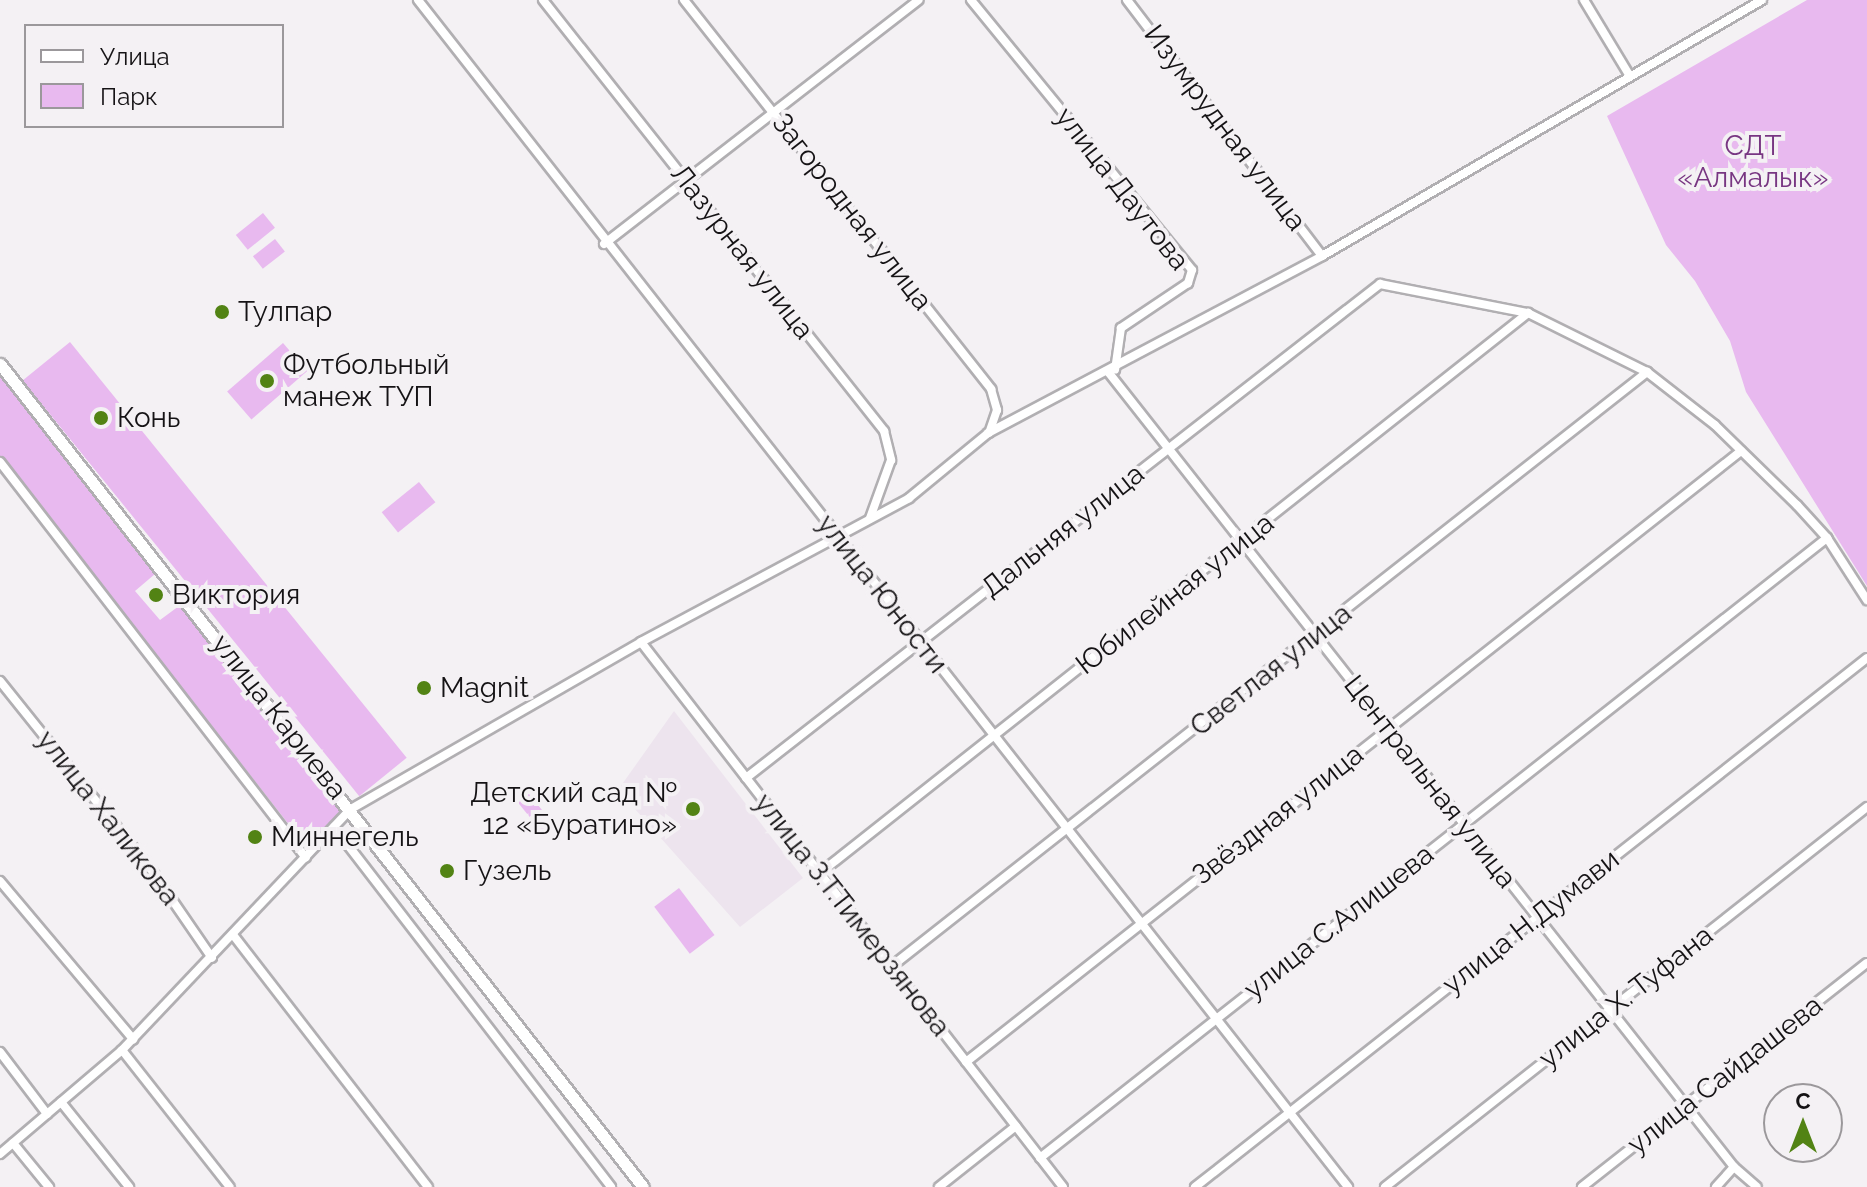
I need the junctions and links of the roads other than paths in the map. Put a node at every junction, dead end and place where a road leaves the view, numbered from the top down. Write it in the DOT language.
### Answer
graph roads {
  1 [pos="418,0"];
  2 [pos="543,0"];
  3 [pos="684,0"];
  4 [pos="918,0"];
  5 [pos="971,0"];
  6 [pos="1127,0"];
  7 [pos="1584,0"];
  8 [pos="1762,0"];
  9 [pos="1744,4"];
  10 [pos="1628,73"];
  11 [pos="773,111"];
  12 [pos="685,180"];
  13 [pos="604,244"];
  14 [pos="1322,256"];
  15 [pos="1528,313"];
  16 [pos="0,364"];
  17 [pos="1112,371"];
  18 [pos="1647,372"];
  19 [pos="988,433"];
  20 [pos="1167,450"];
  21 [pos="1741,451"];
  22 [pos="0,462"];
  23 [pos="870,518"];
  24 [pos="836,536"];
  25 [pos="1827,538"];
  26 [pos="1241,543"];
  27 [pos="1867,600"];
  28 [pos="1315,637"];
  29 [pos="919,641"];
  30 [pos="641,642"];
  31 [pos="1867,658"];
  32 [pos="0,681"];
  33 [pos="1389,728"];
  34 [pos="995,735"];
  35 [pos="746,778"];
  36 [pos="1867,807"];
  37 [pos="351,809"];
  38 [pos="1464,824"];
  39 [pos="334,827"];
  40 [pos="1068,827"];
  41 [pos="306,858"];
  42 [pos="820,873"];
  43 [pos="0,881"];
  44 [pos="1537,917"];
  45 [pos="1143,922"];
  46 [pos="234,936"];
  47 [pos="212,958"];
  48 [pos="1867,963"];
  49 [pos="892,966"];
  50 [pos="1610,1010"];
  51 [pos="1216,1019"];
  52 [pos="133,1039"];
  53 [pos="122,1050"];
  54 [pos="0,1052"];
  55 [pos="966,1062"];
  56 [pos="61,1102"];
  57 [pos="1686,1106"];
  58 [pos="1289,1112"];
  59 [pos="47,1114"];
  60 [pos="1016,1126"];
  61 [pos="13,1143"];
  62 [pos="0,1154"];
  63 [pos="1040,1158"];
  64 [pos="1734,1167"];
  65 [pos="49,1187"];
  66 [pos="129,1187"];
  67 [pos="230,1187"];
  68 [pos="428,1187"];
  69 [pos="611,1187"];
  70 [pos="643,1187"];
  71 [pos="939,1187"];
  72 [pos="1063,1187"];
  73 [pos="1195,1187"];
  74 [pos="1348,1187"];
  75 [pos="1385,1187"];
  76 [pos="1582,1187"];
  77 [pos="1716,1187"];
  78 [pos="1757,1187"];
  1 -- 13 [label="street, улица Юности"];
  2 -- 12 [label="street, Лазурная улица"];
  3 -- 11 [label="street, Загородная улица"];
  4 -- 11 [label="street"];
  5 -- 17 [label="street, улица Даутова"];
  6 -- 14 [label="street, Изумрудная улица"];
  7 -- 10 [label="street"];
  8 -- 9 [label="street"];
  9 -- 10 [label="street"];
  10 -- 14 [label="street"];
  11 -- 12 [label="street"];
  11 -- 19 [label="street, Загородная улица"];
  12 -- 13 [label="street"];
  12 -- 23 [label="street, Лазурная улица"];
  13 -- 24 [label="street, улица Юности"];
  14 -- 17 [label="street"];
  15 -- 18 [label="street"];
  15 -- 20 [label="street, Дальняя улица"];
  15 -- 26 [label="street, Юбилейная улица"];
  16 -- 37 [label="main road, улица Кариева"];
  17 -- 19 [label="street"];
  17 -- 20 [label="street, Центральная улица"];
  18 -- 21 [label="street"];
  18 -- 28 [label="street, Светлая улица"];
  19 -- 23 [label="street"];
  20 -- 26 [label="street, Центральная улица"];
  20 -- 29 [label="street, Дальняя улица"];
  21 -- 25 [label="street"];
  21 -- 33 [label="street, Звёздная улица"];
  22 -- 41 [label="street"];
  23 -- 24 [label="street"];
  24 -- 29 [label="street, улица Юности"];
  24 -- 30 [label="street"];
  25 -- 27 [label="street"];
  25 -- 38 [label="street, улица С.Алишева"];
  26 -- 28 [label="street, Центральная улица"];
  26 -- 34 [label="street, Юбилейная улица"];
  28 -- 33 [label="street, Центральная улица"];
  28 -- 40 [label="street, Светлая улица"];
  29 -- 34 [label="street, улица Юности"];
  29 -- 35 [label="street, Дальняя улица"];
  30 -- 35 [label="street, улица З.Т.Тимерзянова"];
  30 -- 37 [label="street"];
  31 -- 44 [label="street, улица Н.Думави"];
  32 -- 47 [label="street, улица Халикова"];
  33 -- 38 [label="street, Центральная улица"];
  33 -- 45 [label="street, Звёздная улица"];
  34 -- 40 [label="street, улица Юности"];
  34 -- 42 [label="street, Юбилейная улица"];
  35 -- 42 [label="street, улица З.Т.Тимерзянова"];
  36 -- 50 [label="street, улица Х. Туфана"];
  37 -- 39 [label="street"];
  37 -- 70 [label="main road, улица Кариева"];
  38 -- 44 [label="street, Центральная улица"];
  38 -- 51 [label="street, улица С.Алишева"];
  39 -- 41 [label="street"];
  39 -- 69 [label="street"];
  40 -- 45 [label="street, улица Юности"];
  40 -- 49 [label="street, Светлая улица"];
  41 -- 46 [label="street"];
  42 -- 49 [label="street, улица З.Т.Тимерзянова"];
  43 -- 52 [label="street"];
  44 -- 50 [label="street, Центральная улица"];
  44 -- 58 [label="street, улица Н.Думави"];
  45 -- 51 [label="street, улица Юности"];
  45 -- 55 [label="street, Звёздная улица"];
  46 -- 47 [label="street"];
  46 -- 68 [label="street"];
  47 -- 52 [label="street"];
  48 -- 57 [label="street, улица Сайдашева"];
  49 -- 55 [label="street, улица З.Т.Тимерзянова"];
  50 -- 57 [label="street, Центральная улица"];
  50 -- 75 [label="street, улица Х. Туфана"];
  51 -- 58 [label="street, улица Юности"];
  51 -- 63 [label="street, улица С.Алишева"];
  52 -- 53 [label="street"];
  53 -- 56 [label="street"];
  53 -- 67 [label="street"];
  54 -- 59 [label="street"];
  55 -- 60 [label="street, улица З.Т.Тимерзянова"];
  56 -- 59 [label="street"];
  56 -- 66 [label="street"];
  57 -- 64 [label="street, Центральная улица"];
  57 -- 76 [label="street, улица Сайдашева"];
  58 -- 73 [label="street, улица Н.Думави"];
  58 -- 74 [label="street, улица Юности"];
  59 -- 61 [label="street"];
  60 -- 63 [label="street, улица З.Т.Тимерзянова"];
  60 -- 71 [label="street"];
  61 -- 62 [label="street"];
  61 -- 65 [label="street"];
  63 -- 72 [label="street, улица З.Т.Тимерзянова"];
  64 -- 77 [label="street"];
  64 -- 78 [label="street, Центральная улица"];
}
